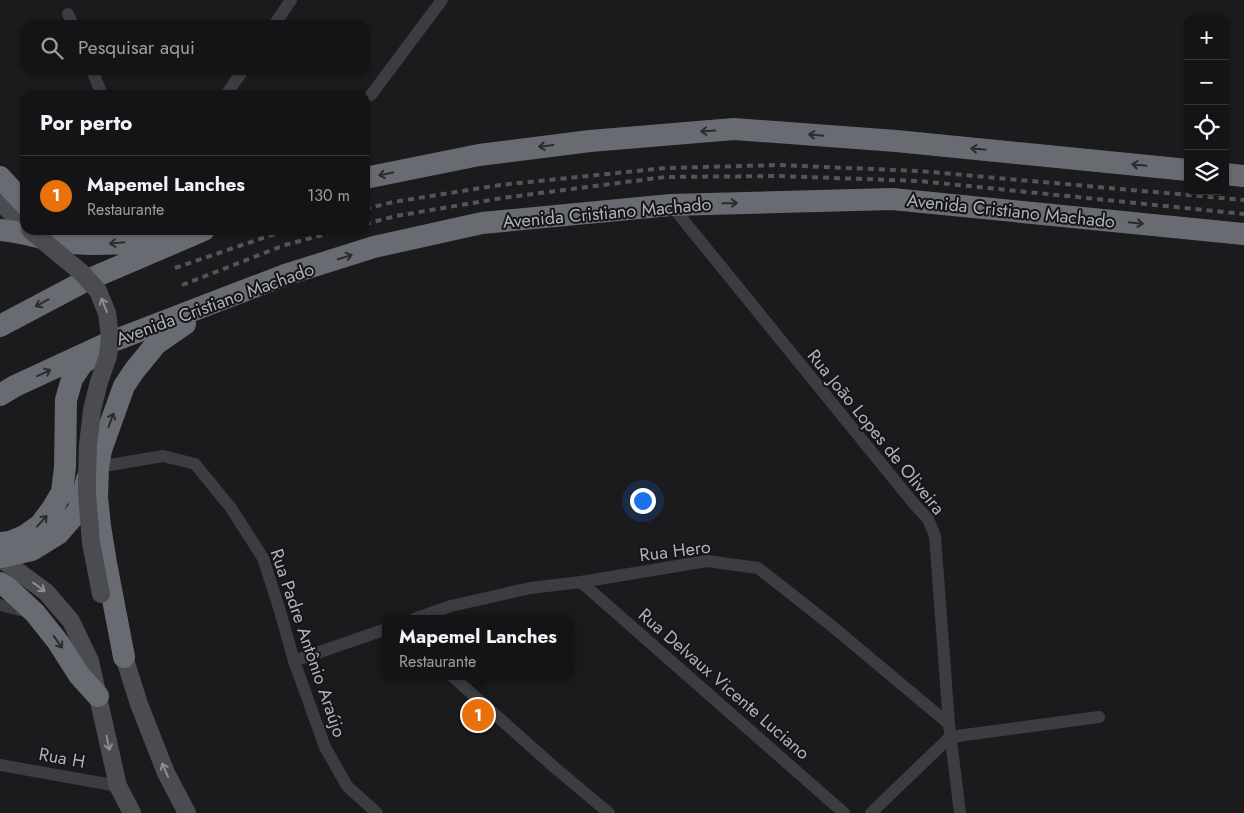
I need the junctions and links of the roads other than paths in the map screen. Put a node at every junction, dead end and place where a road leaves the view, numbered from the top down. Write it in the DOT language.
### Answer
graph roads {
  1 [pos="290,0"];
  2 [pos="442,0"];
  3 [pos="277,20"];
  4 [pos="94,75"];
  5 [pos="240,75"];
  6 [pos="100,90"];
  7 [pos="229,90"];
  8 [pos="371,95"];
  9 [pos="1184,170"];
  10 [pos="1229,174"];
  11 [pos="0,176"];
  12 [pos="1244,176"];
  13 [pos="370,177"];
  14 [pos="20,198"];
  15 [pos="0,202"];
  16 [pos="671,205"];
  17 [pos="20,221"];
  18 [pos="0,230"];
  19 [pos="20,233"];
  20 [pos="1244,234"];
  21 [pos="31,235"];
  22 [pos="36,235"];
  23 [pos="70,235"];
  24 [pos="183,235"];
  25 [pos="191,235"];
  26 [pos="93,244"];
  27 [pos="0,245"];
  28 [pos="69,263"];
  29 [pos="216,302"];
  30 [pos="0,326"];
  31 [pos="108,343"];
  32 [pos="0,395"];
  33 [pos="92,473"];
  34 [pos="0,543"];
  35 [pos="0,558"];
  36 [pos="581,582"];
  37 [pos="0,583"];
  38 [pos="0,605"];
  39 [pos="35,613"];
  40 [pos="425,615"];
  41 [pos="382,629"];
  42 [pos="124,657"];
  43 [pos="294,661"];
  44 [pos="457,680"];
  45 [pos="98,696"];
  46 [pos="1099,717"];
  47 [pos="950,731"];
  48 [pos="0,765"];
  49 [pos="118,786"];
  50 [pos="132,813"];
  51 [pos="187,813"];
  52 [pos="377,813"];
  53 [pos="610,813"];
  54 [pos="844,813"];
  55 [pos="871,813"];
  56 [pos="960,813"];
  1 -- 3 [label="street"];
  2 -- 8 [label="street"];
  4 -- 6 [label="street"];
  5 -- 7 [label="street"];
  9 -- 13 [label="highway, one-way"];
  10 -- 12 [label="highway"];
  11 -- 14 [label="highway"];
  15 -- 17 [label="main road"];
  16 -- 20 [label="highway, Avenida Cristiano Machado, one-way"];
  29 -- 16 [label="highway, Avenida Cristiano Machado, one-way"];
  16 -- 47 [label="street, Rua João Lopes de Oliveira"];
  18 -- 19 [label="highway"];
  21 -- 26 [label="highway"];
  22 -- 28 [label="main road, bridge"];
  23 -- 26 [label="highway"];
  24 -- 26 [label="highway, one-way"];
  25 -- 30 [label="highway, one-way"];
  27 -- 28 [label="highway"];
  33 -- 28 [label="main road, one-way, bridge"];
  29 -- 31 [label="highway, Avenida Cristiano Machado"];
  33 -- 29 [label="highway, one-way"];
  32 -- 31 [label="highway, Avenida Cristiano Machado, one-way"];
  34 -- 31 [label="highway, one-way"];
  33 -- 35 [label="highway"];
  33 -- 42 [label="highway"];
  33 -- 42 [label="main road, bridge"];
  33 -- 43 [label="street, Rua Padre Antônio Araújo"];
  35 -- 45 [label="main road, one-way"];
  36 -- 40 [label="street, Rua Hero"];
  36 -- 47 [label="street, Rua Hero"];
  36 -- 54 [label="street, Rua Delvaux Vicente Luciano"];
  37 -- 39 [label="highway"];
  38 -- 39 [label="street"];
  39 -- 45 [label="highway, one-way"];
  41 -- 43 [label="street"];
  51 -- 42 [label="main road, one-way"];
  43 -- 52 [label="street, Rua Padre Antônio Araújo"];
  44 -- 53 [label="street"];
  45 -- 49 [label="main road, one-way"];
  46 -- 47 [label="street"];
  47 -- 55 [label="street"];
  47 -- 56 [label="street, Rua João Lopes de Oliveira"];
  48 -- 49 [label="street, Rua H"];
  49 -- 50 [label="main road"];
}
